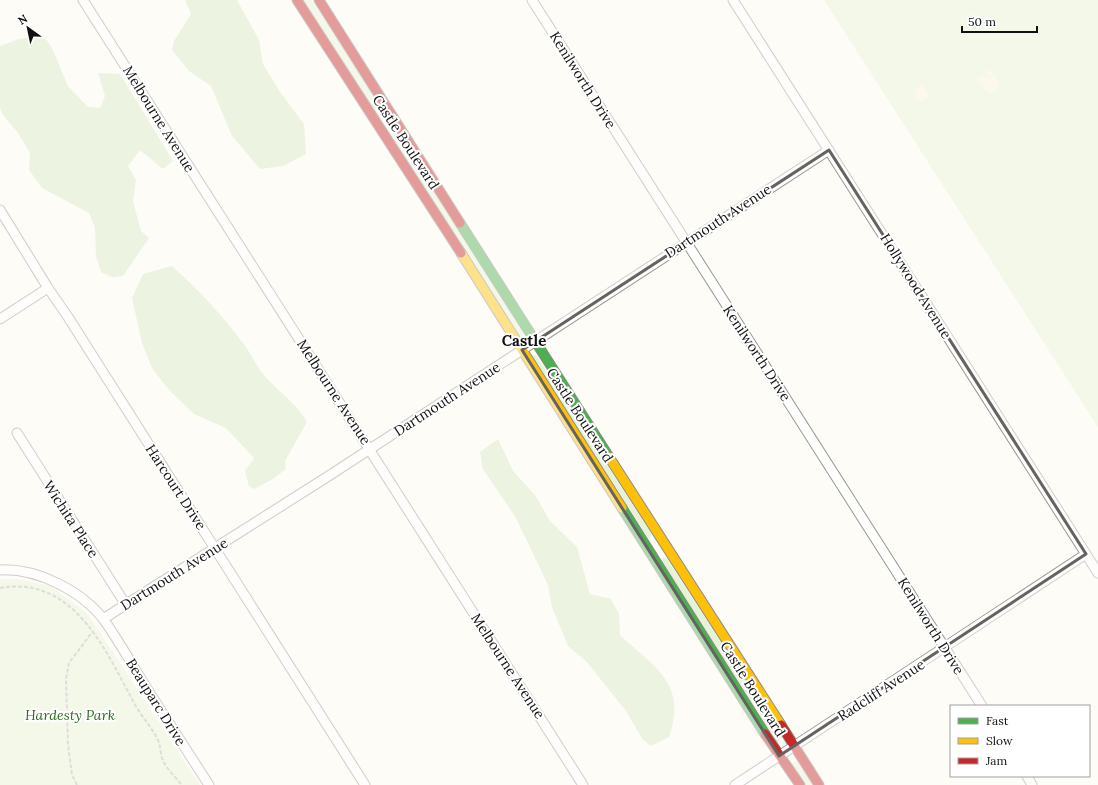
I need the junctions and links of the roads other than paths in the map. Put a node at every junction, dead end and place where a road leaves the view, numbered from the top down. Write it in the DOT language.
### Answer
graph roads {
  1 [pos="83,0"];
  2 [pos="297,0"];
  3 [pos="320,0"];
  4 [pos="532,0"];
  5 [pos="733,0"];
  6 [pos="392,116"];
  7 [pos="378,125"];
  8 [pos="829,150"];
  9 [pos="0,210"];
  10 [pos="686,242"];
  11 [pos="48,288"];
  12 [pos="0,319"];
  13 [pos="535,341"];
  14 [pos="522,350"];
  15 [pos="17,432"];
  16 [pos="370,449"];
  17 [pos="663,543"];
  18 [pos="215,548"];
  19 [pos="650,551"];
  20 [pos="1086,554"];
  21 [pos="0,570"];
  22 [pos="1098,573"];
  23 [pos="126,605"];
  24 [pos="103,619"];
  25 [pos="944,648"];
  26 [pos="981,705"];
  27 [pos="794,747"];
  28 [pos="779,756"];
  29 [pos="209,785"];
  30 [pos="365,785"];
  31 [pos="583,785"];
  32 [pos="735,785"];
  33 [pos="800,785"];
  34 [pos="819,785"];
  1 -- 16 [label="street, Melbourne Avenue"];
  2 -- 7 [label="street, Castle Boulevard"];
  3 -- 6 [label="street, Castle Boulevard"];
  4 -- 10 [label="street, Kenilworth Drive"];
  5 -- 8 [label="street, Hollywood Avenue"];
  6 -- 7 [label="street"];
  6 -- 13 [label="street, Castle Boulevard"];
  7 -- 14 [label="street, Castle Boulevard"];
  8 -- 10 [label="street, Dartmouth Avenue"];
  8 -- 20 [label="street, Hollywood Avenue"];
  9 -- 11 [label="street, Harcourt Drive"];
  10 -- 13 [label="street, Dartmouth Avenue"];
  10 -- 25 [label="street, Kenilworth Drive"];
  11 -- 12 [label="street"];
  11 -- 18 [label="street, Harcourt Drive"];
  13 -- 14 [label="street, Dartmouth Avenue"];
  13 -- 17 [label="street, Castle Boulevard"];
  14 -- 16 [label="street, Dartmouth Avenue"];
  14 -- 19 [label="street, Castle Boulevard"];
  15 -- 23 [label="street, Wichita Place"];
  16 -- 18 [label="street, Dartmouth Avenue"];
  16 -- 31 [label="street, Melbourne Avenue"];
  17 -- 19 [label="street"];
  17 -- 27 [label="street, Castle Boulevard"];
  18 -- 23 [label="street, Dartmouth Avenue"];
  18 -- 30 [label="street, Harcourt Drive"];
  19 -- 28 [label="street, Castle Boulevard"];
  20 -- 22 [label="street, Hollywood Avenue"];
  20 -- 25 [label="street, Radcliff Avenue"];
  21 -- 24 [label="street, Beauparc Drive"];
  23 -- 24 [label="street, Dartmouth Avenue"];
  24 -- 29 [label="street, Beauparc Drive"];
  25 -- 26 [label="street, Kenilworth Drive"];
  25 -- 27 [label="street, Radcliff Avenue"];
  27 -- 28 [label="street, Radcliff Avenue"];
  27 -- 34 [label="street, Castle Boulevard"];
  28 -- 32 [label="street, Radcliff Avenue"];
  28 -- 33 [label="street, Castle Boulevard"];
}
